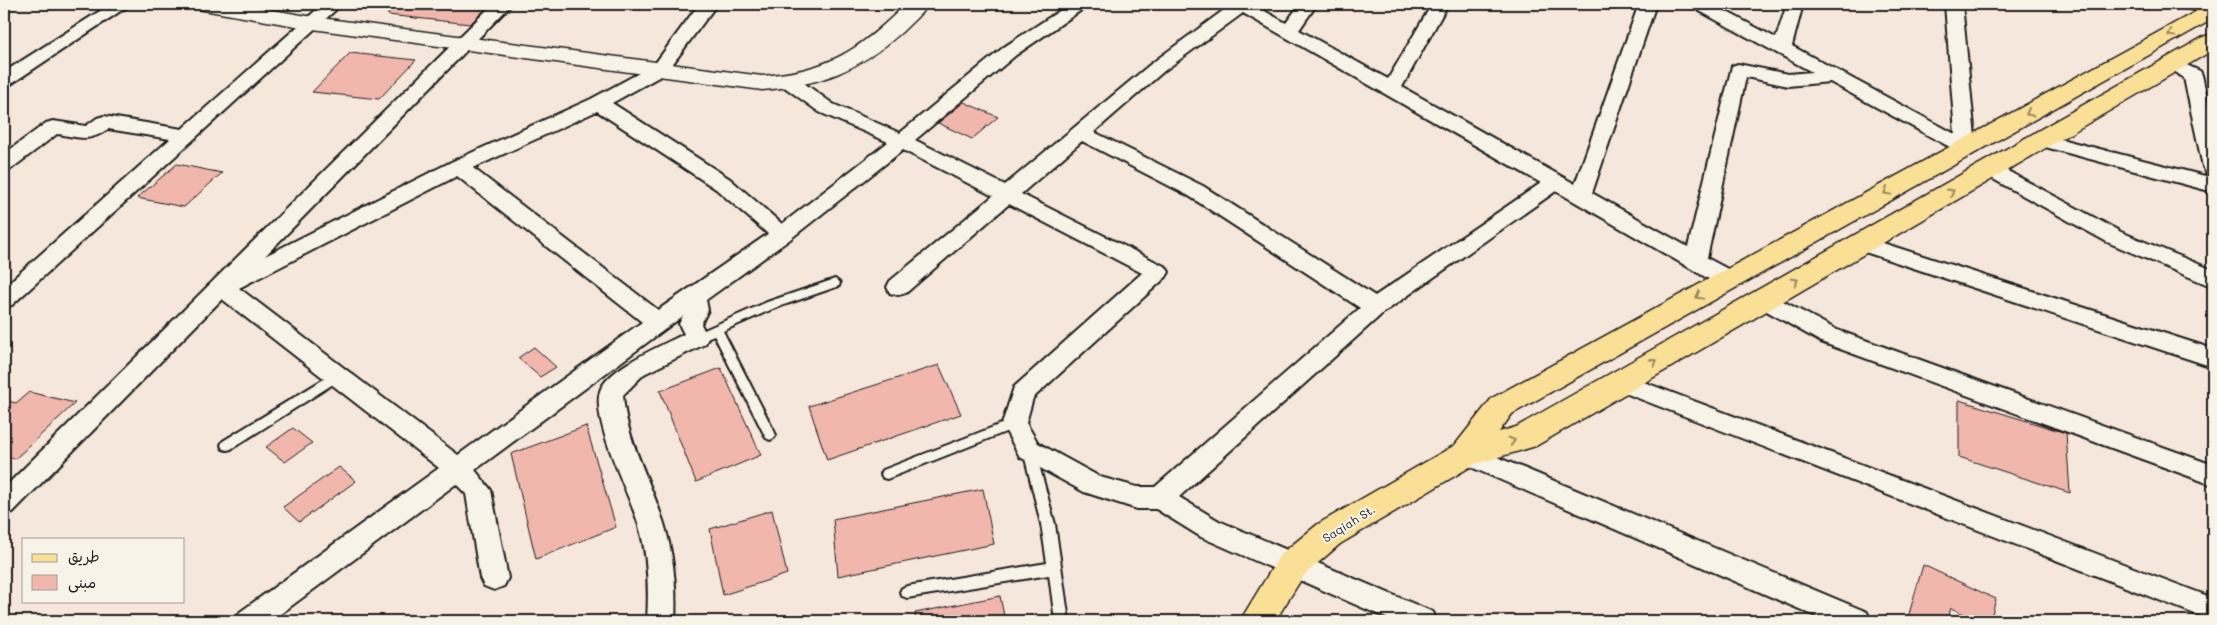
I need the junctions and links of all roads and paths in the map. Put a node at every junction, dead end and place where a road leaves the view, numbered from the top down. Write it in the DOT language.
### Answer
graph roads {
  1 [pos="122,4"];
  2 [pos="203,4"];
  3 [pos="333,4"];
  4 [pos="503,4"];
  5 [pos="708,4"];
  6 [pos="918,4"];
  7 [pos="1081,4"];
  8 [pos="1241,4"];
  9 [pos="1309,4"];
  10 [pos="1440,4"];
  11 [pos="1648,4"];
  12 [pos="1700,4"];
  13 [pos="1795,4"];
  14 [pos="1954,4"];
  15 [pos="2190,4"];
  16 [pos="2213,10"];
  17 [pos="313,23"];
  18 [pos="1290,30"];
  19 [pos="2213,41"];
  20 [pos="465,43"];
  21 [pos="1782,48"];
  22 [pos="2173,64"];
  23 [pos="660,69"];
  24 [pos="1832,76"];
  25 [pos="4,80"];
  26 [pos="790,82"];
  27 [pos="1392,88"];
  28 [pos="598,103"];
  29 [pos="2207,111"];
  30 [pos="1081,133"];
  31 [pos="186,136"];
  32 [pos="2041,140"];
  33 [pos="902,141"];
  34 [pos="1966,148"];
  35 [pos="4,164"];
  36 [pos="458,167"];
  37 [pos="2213,167"];
  38 [pos="1991,169"];
  39 [pos="1557,181"];
  40 [pos="2213,185"];
  41 [pos="1007,195"];
  42 [pos="1581,195"];
  43 [pos="782,235"];
  44 [pos="1861,244"];
  45 [pos="1696,260"];
  46 [pos="2213,279"];
  47 [pos="1729,280"];
  48 [pos="835,284"];
  49 [pos="222,287"];
  50 [pos="898,287"];
  51 [pos="694,297"];
  52 [pos="4,298"];
  53 [pos="1764,299"];
  54 [pos="1375,307"];
  55 [pos="658,322"];
  56 [pos="707,334"];
  57 [pos="2213,358"];
  58 [pos="337,376"];
  59 [pos="1620,382"];
  60 [pos="1014,424"];
  61 [pos="770,435"];
  62 [pos="227,445"];
  63 [pos="1029,450"];
  64 [pos="1466,454"];
  65 [pos="457,468"];
  66 [pos="887,474"];
  67 [pos="2212,479"];
  68 [pos="1160,498"];
  69 [pos="4,504"];
  70 [pos="1292,565"];
  71 [pos="1055,568"];
  72 [pos="494,578"];
  73 [pos="907,592"];
  74 [pos="2213,610"];
  75 [pos="250,621"];
  76 [pos="661,621"];
  77 [pos="1062,621"];
  78 [pos="1257,621"];
  79 [pos="1423,621"];
  80 [pos="1857,621"];
  1 -- 25 [label="street"];
  2 -- 17 [label="street"];
  3 -- 17 [label="street"];
  4 -- 20 [label="street"];
  5 -- 23 [label="street"];
  6 -- 26 [label="street"];
  7 -- 33 [label="street"];
  8 -- 18 [label="street"];
  8 -- 30 [label="street"];
  9 -- 18 [label="street"];
  10 -- 27 [label="street"];
  11 -- 42 [label="street"];
  12 -- 21 [label="street"];
  13 -- 21 [label="street"];
  14 -- 34 [label="street"];
  15 -- 16 [label="street"];
  16 -- 34 [label="main road, one-way"];
  17 -- 20 [label="street"];
  17 -- 31 [label="street"];
  18 -- 27 [label="street"];
  19 -- 22 [label="main road"];
  20 -- 23 [label="street"];
  20 -- 49 [label="street"];
  21 -- 24 [label="street"];
  22 -- 29 [label="street"];
  22 -- 32 [label="main road"];
  23 -- 26 [label="street"];
  23 -- 28 [label="street"];
  24 -- 34 [label="street"];
  24 -- 45 [label="street"];
  26 -- 33 [label="street"];
  27 -- 39 [label="street"];
  28 -- 36 [label="street"];
  28 -- 43 [label="street"];
  29 -- 37 [label="street"];
  30 -- 41 [label="street"];
  30 -- 54 [label="street"];
  31 -- 35 [label="street"];
  31 -- 52 [label="street"];
  32 -- 38 [label="main road"];
  32 -- 40 [label="street"];
  33 -- 41 [label="street"];
  33 -- 43 [label="street"];
  34 -- 47 [label="main road, one-way"];
  36 -- 49 [label="street"];
  36 -- 55 [label="street"];
  44 -- 38 [label="main road, one-way"];
  38 -- 46 [label="street"];
  39 -- 42 [label="street"];
  39 -- 54 [label="street"];
  41 -- 50 [label="street"];
  41 -- 60 [label="street"];
  42 -- 45 [label="street"];
  43 -- 51 [label="street"];
  53 -- 44 [label="main road, one-way"];
  44 -- 57 [label="street"];
  45 -- 47 [label="street"];
  47 -- 64 [label="main road, one-way"];
  48 -- 56 [label="lane"];
  49 -- 58 [label="street"];
  49 -- 69 [label="street"];
  51 -- 55 [label="street"];
  51 -- 56 [label="street"];
  59 -- 53 [label="main road, one-way"];
  53 -- 67 [label="street"];
  54 -- 68 [label="street"];
  55 -- 65 [label="street"];
  56 -- 61 [label="lane"];
  56 -- 76 [label="street"];
  58 -- 62 [label="lane"];
  58 -- 65 [label="street"];
  64 -- 59 [label="main road, one-way"];
  59 -- 74 [label="street"];
  60 -- 63 [label="street"];
  60 -- 66 [label="lane"];
  63 -- 68 [label="street"];
  63 -- 71 [label="lane"];
  64 -- 70 [label="main road, Saqiah St."];
  64 -- 80 [label="street"];
  65 -- 72 [label="street"];
  65 -- 75 [label="street"];
  68 -- 70 [label="street"];
  70 -- 78 [label="main road, Saqiah St."];
  70 -- 79 [label="street"];
  71 -- 73 [label="lane"];
  71 -- 77 [label="lane"];
}
